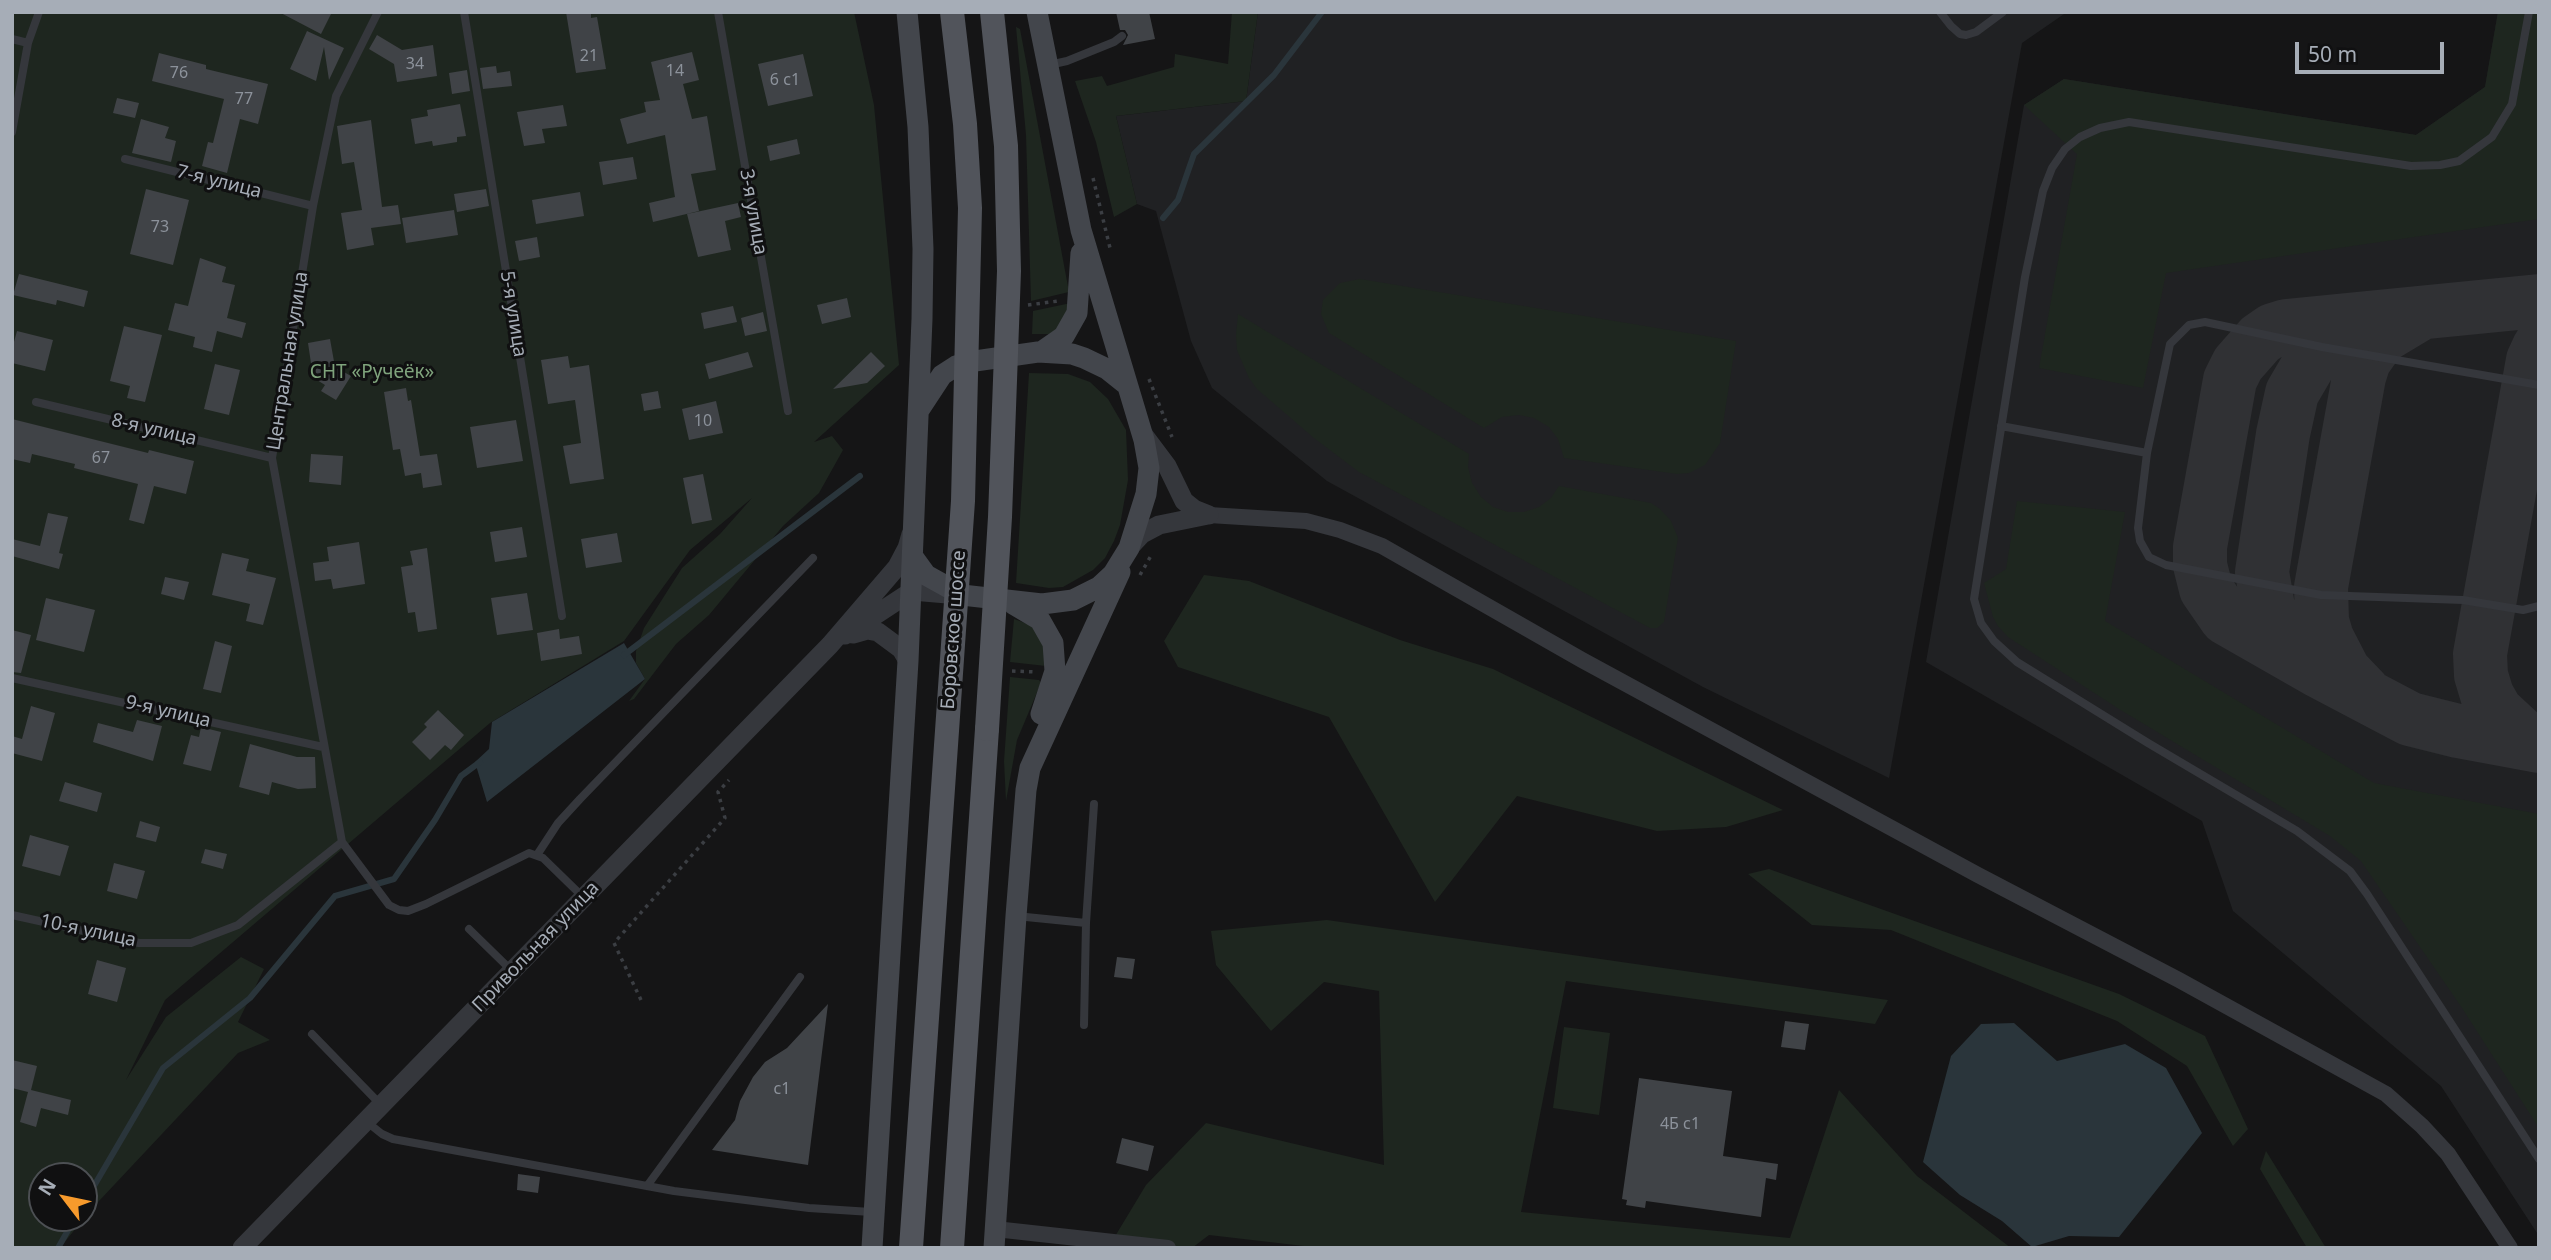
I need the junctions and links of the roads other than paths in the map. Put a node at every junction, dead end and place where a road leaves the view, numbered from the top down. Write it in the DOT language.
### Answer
graph roads {
  1 [pos="38,12"];
  2 [pos="378,12"];
  3 [pos="464,12"];
  4 [pos="718,12"];
  5 [pos="907,12"];
  6 [pos="952,12"];
  7 [pos="992,12"];
  8 [pos="1037,12"];
  9 [pos="1940,12"];
  10 [pos="2003,12"];
  11 [pos="2529,12"];
  12 [pos="1122,36"];
  13 [pos="12,39"];
  14 [pos="28,43"];
  15 [pos="1046,65"];
  16 [pos="12,132"];
  17 [pos="125,159"];
  18 [pos="313,206"];
  19 [pos="1082,234"];
  20 [pos="1041,352"];
  21 [pos="1127,385"];
  22 [pos="2539,385"];
  23 [pos="36,402"];
  24 [pos="788,411"];
  25 [pos="918,412"];
  26 [pos="2001,426"];
  27 [pos="1143,434"];
  28 [pos="2147,453"];
  29 [pos="272,458"];
  30 [pos="916,506"];
  31 [pos="1209,515"];
  32 [pos="1128,550"];
  33 [pos="914,557"];
  34 [pos="813,558"];
  35 [pos="912,591"];
  36 [pos="962,595"];
  37 [pos="1001,600"];
  38 [pos="2539,606"];
  39 [pos="562,615"];
  40 [pos="830,645"];
  41 [pos="908,661"];
  42 [pos="12,677"];
  43 [pos="323,747"];
  44 [pos="1030,768"];
  45 [pos="1094,804"];
  46 [pos="342,842"];
  47 [pos="537,855"];
  48 [pos="583,898"];
  49 [pos="12,915"];
  50 [pos="1016,916"];
  51 [pos="1086,923"];
  52 [pos="469,929"];
  53 [pos="512,971"];
  54 [pos="800,976"];
  55 [pos="1084,1025"];
  56 [pos="312,1034"];
  57 [pos="382,1105"];
  58 [pos="366,1121"];
  59 [pos="2539,1159"];
  60 [pos="647,1186"];
  61 [pos="874,1212"];
  62 [pos="995,1238"];
  63 [pos="242,1248"];
  64 [pos="872,1248"];
  65 [pos="911,1248"];
  66 [pos="952,1248"];
  67 [pos="1168,1248"];
  68 [pos="2510,1248"];
  1 -- 14 [label="lane"];
  2 -- 18 [label="lane, Центральная улица"];
  3 -- 39 [label="lane, 5-я улица"];
  4 -- 24 [label="lane, 3-я улица"];
  5 -- 25 [label="main road"];
  6 -- 65 [label="main road, Боровское шоссе, bridge"];
  7 -- 66 [label="main road, Боровское шоссе, bridge"];
  8 -- 15 [label="main road"];
  9 -- 10 [label="lane"];
  11 -- 26 [label="lane"];
  12 -- 15 [label="lane"];
  13 -- 14 [label="lane"];
  14 -- 16 [label="lane"];
  15 -- 19 [label="main road"];
  17 -- 18 [label="lane, 7-я улица"];
  18 -- 29 [label="lane, Центральная улица"];
  19 -- 20 [label="main road"];
  19 -- 21 [label="main road"];
  20 -- 21 [label="main road"];
  20 -- 25 [label="main road"];
  21 -- 27 [label="main road"];
  22 -- 28 [label="lane"];
  23 -- 29 [label="lane, 8-я улица"];
  25 -- 30 [label="main road"];
  26 -- 28 [label="lane"];
  26 -- 59 [label="lane"];
  27 -- 31 [label="street"];
  27 -- 32 [label="main road"];
  28 -- 38 [label="lane"];
  29 -- 43 [label="lane, Центральная улица"];
  30 -- 33 [label="main road"];
  30 -- 40 [label="street"];
  31 -- 32 [label="street"];
  31 -- 68 [label="street"];
  32 -- 37 [label="main road"];
  32 -- 44 [label="main road"];
  33 -- 35 [label="main road"];
  33 -- 36 [label="main road"];
  34 -- 47 [label="lane"];
  35 -- 36 [label="street"];
  35 -- 40 [label="street"];
  35 -- 41 [label="main road"];
  36 -- 37 [label="main road"];
  37 -- 44 [label="main road"];
  40 -- 41 [label="street"];
  40 -- 48 [label="street, Привольная улица"];
  41 -- 61 [label="main road"];
  42 -- 43 [label="lane, 9-я улица"];
  43 -- 46 [label="lane, Центральная улица"];
  44 -- 50 [label="main road"];
  45 -- 51 [label="lane"];
  46 -- 47 [label="lane"];
  46 -- 49 [label="lane, 10-я улица"];
  47 -- 48 [label="lane"];
  48 -- 53 [label="street, Привольная улица"];
  50 -- 51 [label="lane"];
  50 -- 62 [label="main road"];
  51 -- 55 [label="lane"];
  52 -- 53 [label="lane"];
  53 -- 57 [label="street, Привольная улица"];
  54 -- 60 [label="lane"];
  56 -- 57 [label="lane"];
  57 -- 58 [label="street, Привольная улица"];
  58 -- 60 [label="lane"];
  58 -- 63 [label="street, Привольная улица"];
  60 -- 61 [label="lane"];
  61 -- 64 [label="main road"];
  62 -- 67 [label="street"];
}
